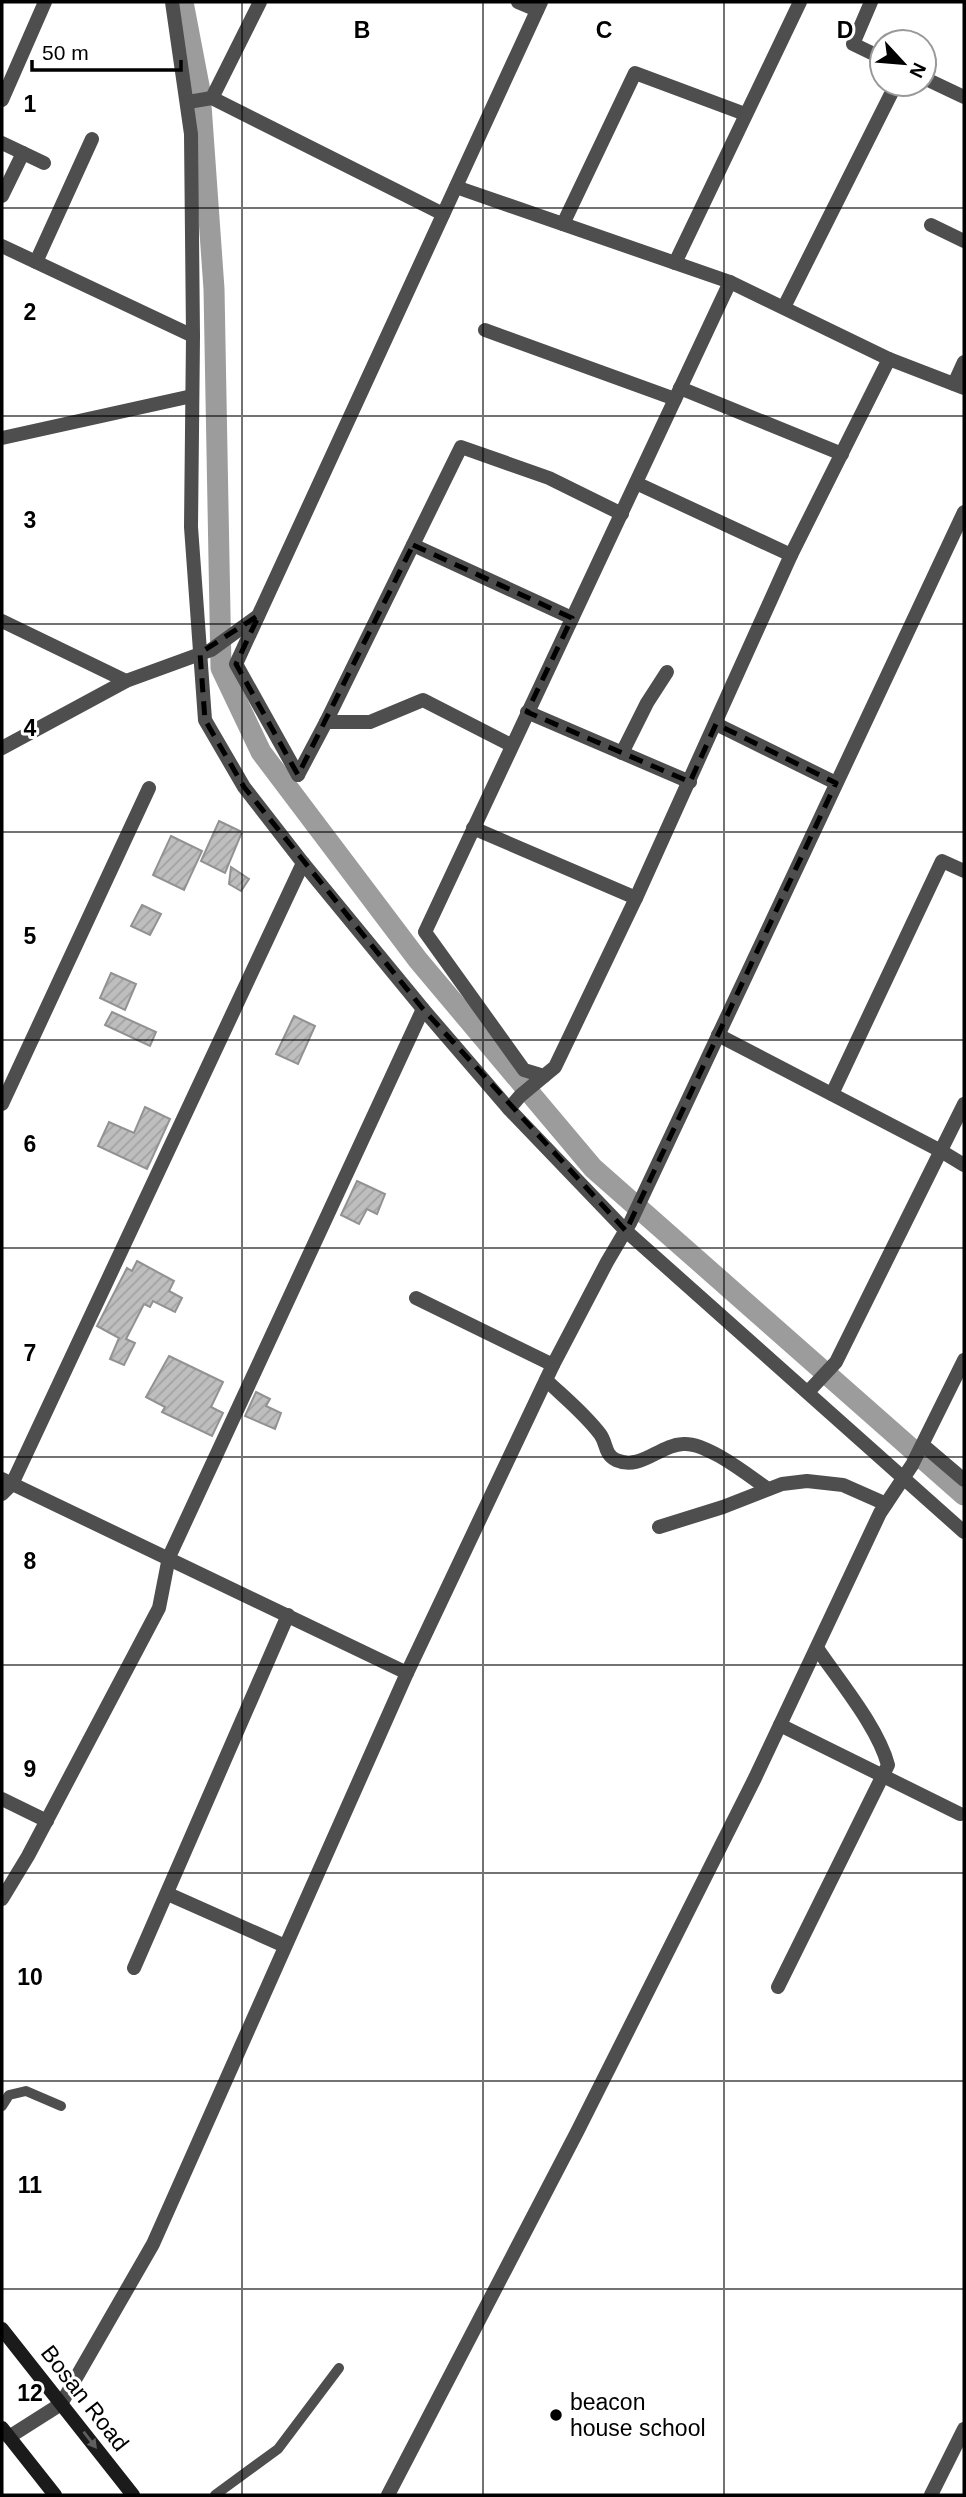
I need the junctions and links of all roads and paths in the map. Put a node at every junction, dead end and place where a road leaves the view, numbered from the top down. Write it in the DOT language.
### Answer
graph roads {
  1 [pos="172,2"];
  2 [pos="260,2"];
  3 [pos="518,2"];
  4 [pos="800,2"];
  5 [pos="871,2"];
  6 [pos="41,3"];
  7 [pos="539,6"];
  8 [pos="868,51"];
  9 [pos="938,85"];
  10 [pos="964,97"];
  11 [pos="889,98"];
  12 [pos="210,99"];
  13 [pos="2,100"];
  14 [pos="188,102"];
  15 [pos="745,114"];
  16 [pos="92,139"];
  17 [pos="2,143"];
  18 [pos="23,153"];
  19 [pos="44,163"];
  20 [pos="456,187"];
  21 [pos="2,196"];
  22 [pos="443,214"];
  23 [pos="562,224"];
  24 [pos="931,225"];
  25 [pos="964,241"];
  26 [pos="2,246"];
  27 [pos="36,262"];
  28 [pos="674,263"];
  29 [pos="730,282"];
  30 [pos="784,307"];
  31 [pos="485,330"];
  32 [pos="193,336"];
  33 [pos="889,359"];
  34 [pos="964,362"];
  35 [pos="959,386"];
  36 [pos="677,393"];
  37 [pos="192,396"];
  38 [pos="2,438"];
  39 [pos="842,454"];
  40 [pos="636,483"];
  41 [pos="964,512"];
  42 [pos="622,514"];
  43 [pos="413,545"];
  44 [pos="791,555"];
  45 [pos="260,615"];
  46 [pos="572,618"];
  47 [pos="2,621"];
  48 [pos="206,651"];
  49 [pos="667,672"];
  50 [pos="127,681"];
  51 [pos="527,712"];
  52 [pos="326,722"];
  53 [pos="716,724"];
  54 [pos="511,746"];
  55 [pos="2,748"];
  56 [pos="622,753"];
  57 [pos="690,782"];
  58 [pos="836,783"];
  59 [pos="149,788"];
  60 [pos="473,828"];
  61 [pos="303,863"];
  62 [pos="964,871"];
  63 [pos="636,898"];
  64 [pos="423,1009"];
  65 [pos="718,1035"];
  66 [pos="539,1081"];
  67 [pos="832,1094"];
  68 [pos="2,1104"];
  69 [pos="964,1104"];
  70 [pos="509,1109"];
  71 [pos="941,1151"];
  72 [pos="964,1166"];
  73 [pos="628,1227"];
  74 [pos="416,1298"];
  75 [pos="964,1360"];
  76 [pos="553,1365"];
  77 [pos="546,1380"];
  78 [pos="808,1392"];
  79 [pos="923,1444"];
  80 [pos="908,1470"];
  81 [pos="964,1480"];
  82 [pos="5,1486"];
  83 [pos="768,1489"];
  84 [pos="886,1504"];
  85 [pos="659,1527"];
  86 [pos="964,1532"];
  87 [pos="169,1557"];
  88 [pos="288,1615"];
  89 [pos="817,1648"];
  90 [pos="407,1673"];
  91 [pos="780,1725"];
  92 [pos="883,1775"];
  93 [pos="2,1799"];
  94 [pos="960,1814"];
  95 [pos="47,1821"];
  96 [pos="168,1894"];
  97 [pos="2,1899"];
  98 [pos="285,1947"];
  99 [pos="134,1968"];
  100 [pos="778,1987"];
  101 [pos="2,2106"];
  102 [pos="61,2106"];
  103 [pos="2,2329"];
  104 [pos="339,2368"];
  105 [pos="61,2404"];
  106 [pos="964,2429"];
  107 [pos="5,2433"];
  108 [pos="55,2495"];
  109 [pos="133,2495"];
  110 [pos="215,2495"];
  111 [pos="388,2495"];
  112 [pos="931,2495"];
  1 -- 14 [label="street"];
  2 -- 12 [label="street"];
  3 -- 7 [label="street"];
  4 -- 15 [label="street"];
  5 -- 8 [label="street"];
  6 -- 13 [label="street"];
  7 -- 20 [label="street"];
  9 -- 10 [label="street"];
  11 -- 30 [label="street"];
  12 -- 14 [label="street"];
  12 -- 22 [label="street"];
  14 -- 32 [label="street"];
  15 -- 23 [label="street"];
  15 -- 28 [label="street"];
  16 -- 27 [label="street"];
  17 -- 18 [label="street"];
  18 -- 19 [label="street"];
  18 -- 21 [label="street"];
  20 -- 22 [label="street"];
  20 -- 23 [label="street"];
  22 -- 45 [label="street"];
  23 -- 28 [label="street"];
  24 -- 25 [label="street"];
  26 -- 27 [label="street"];
  27 -- 32 [label="street"];
  28 -- 29 [label="street"];
  29 -- 30 [label="street"];
  29 -- 36 [label="street"];
  30 -- 33 [label="street"];
  31 -- 36 [label="street"];
  32 -- 37 [label="street"];
  33 -- 35 [label="street"];
  33 -- 39 [label="street"];
  34 -- 35 [label="street"];
  36 -- 39 [label="street"];
  36 -- 40 [label="street"];
  37 -- 38 [label="street"];
  37 -- 48 [label="street"];
  39 -- 44 [label="street"];
  40 -- 42 [label="street"];
  40 -- 44 [label="street"];
  41 -- 58 [label="street"];
  42 -- 43 [label="street"];
  42 -- 46 [label="street"];
  43 -- 46 [label="street"];
  43 -- 52 [label="street"];
  44 -- 53 [label="street"];
  45 -- 48 [label="street"];
  45 -- 52 [label="street"];
  46 -- 51 [label="street"];
  47 -- 50 [label="street"];
  48 -- 50 [label="street"];
  48 -- 61 [label="street"];
  49 -- 56 [label="street"];
  50 -- 55 [label="street"];
  51 -- 54 [label="street"];
  51 -- 56 [label="street"];
  52 -- 54 [label="street"];
  53 -- 57 [label="street"];
  53 -- 58 [label="street"];
  54 -- 60 [label="street"];
  56 -- 57 [label="street"];
  57 -- 63 [label="street"];
  58 -- 65 [label="street"];
  59 -- 68 [label="street"];
  60 -- 63 [label="street"];
  60 -- 66 [label="street"];
  61 -- 64 [label="street"];
  61 -- 82 [label="street"];
  62 -- 67 [label="street"];
  63 -- 66 [label="street"];
  64 -- 70 [label="street"];
  64 -- 87 [label="street"];
  65 -- 67 [label="street"];
  65 -- 73 [label="street"];
  66 -- 70 [label="street"];
  67 -- 71 [label="street"];
  69 -- 71 [label="street"];
  70 -- 73 [label="street"];
  71 -- 72 [label="street"];
  71 -- 78 [label="street"];
  73 -- 76 [label="street"];
  73 -- 78 [label="street"];
  74 -- 76 [label="street"];
  75 -- 79 [label="street"];
  76 -- 77 [label="street"];
  77 -- 83 [label="street"];
  77 -- 90 [label="street"];
  78 -- 80 [label="street"];
  79 -- 80 [label="street"];
  79 -- 81 [label="street"];
  80 -- 84 [label="street"];
  80 -- 86 [label="street"];
  82 -- 87 [label="street"];
  83 -- 84 [label="street"];
  83 -- 85 [label="street"];
  84 -- 89 [label="street"];
  87 -- 88 [label="street"];
  87 -- 95 [label="street"];
  88 -- 90 [label="street"];
  88 -- 96 [label="street"];
  89 -- 91 [label="street"];
  89 -- 92 [label="street"];
  90 -- 98 [label="street"];
  91 -- 92 [label="street"];
  91 -- 111 [label="street"];
  92 -- 94 [label="street"];
  92 -- 100 [label="street"];
  93 -- 95 [label="street"];
  95 -- 97 [label="street"];
  96 -- 98 [label="street"];
  96 -- 99 [label="street"];
  98 -- 105 [label="street"];
  101 -- 102 [label="lane"];
  103 -- 105 [label="main road, Bosan Road"];
  104 -- 110 [label="lane"];
  105 -- 107 [label="street"];
  105 -- 109 [label="main road, Bosan Road, one-way"];
  106 -- 112 [label="street"];
  107 -- 108 [label="main road"];
}
